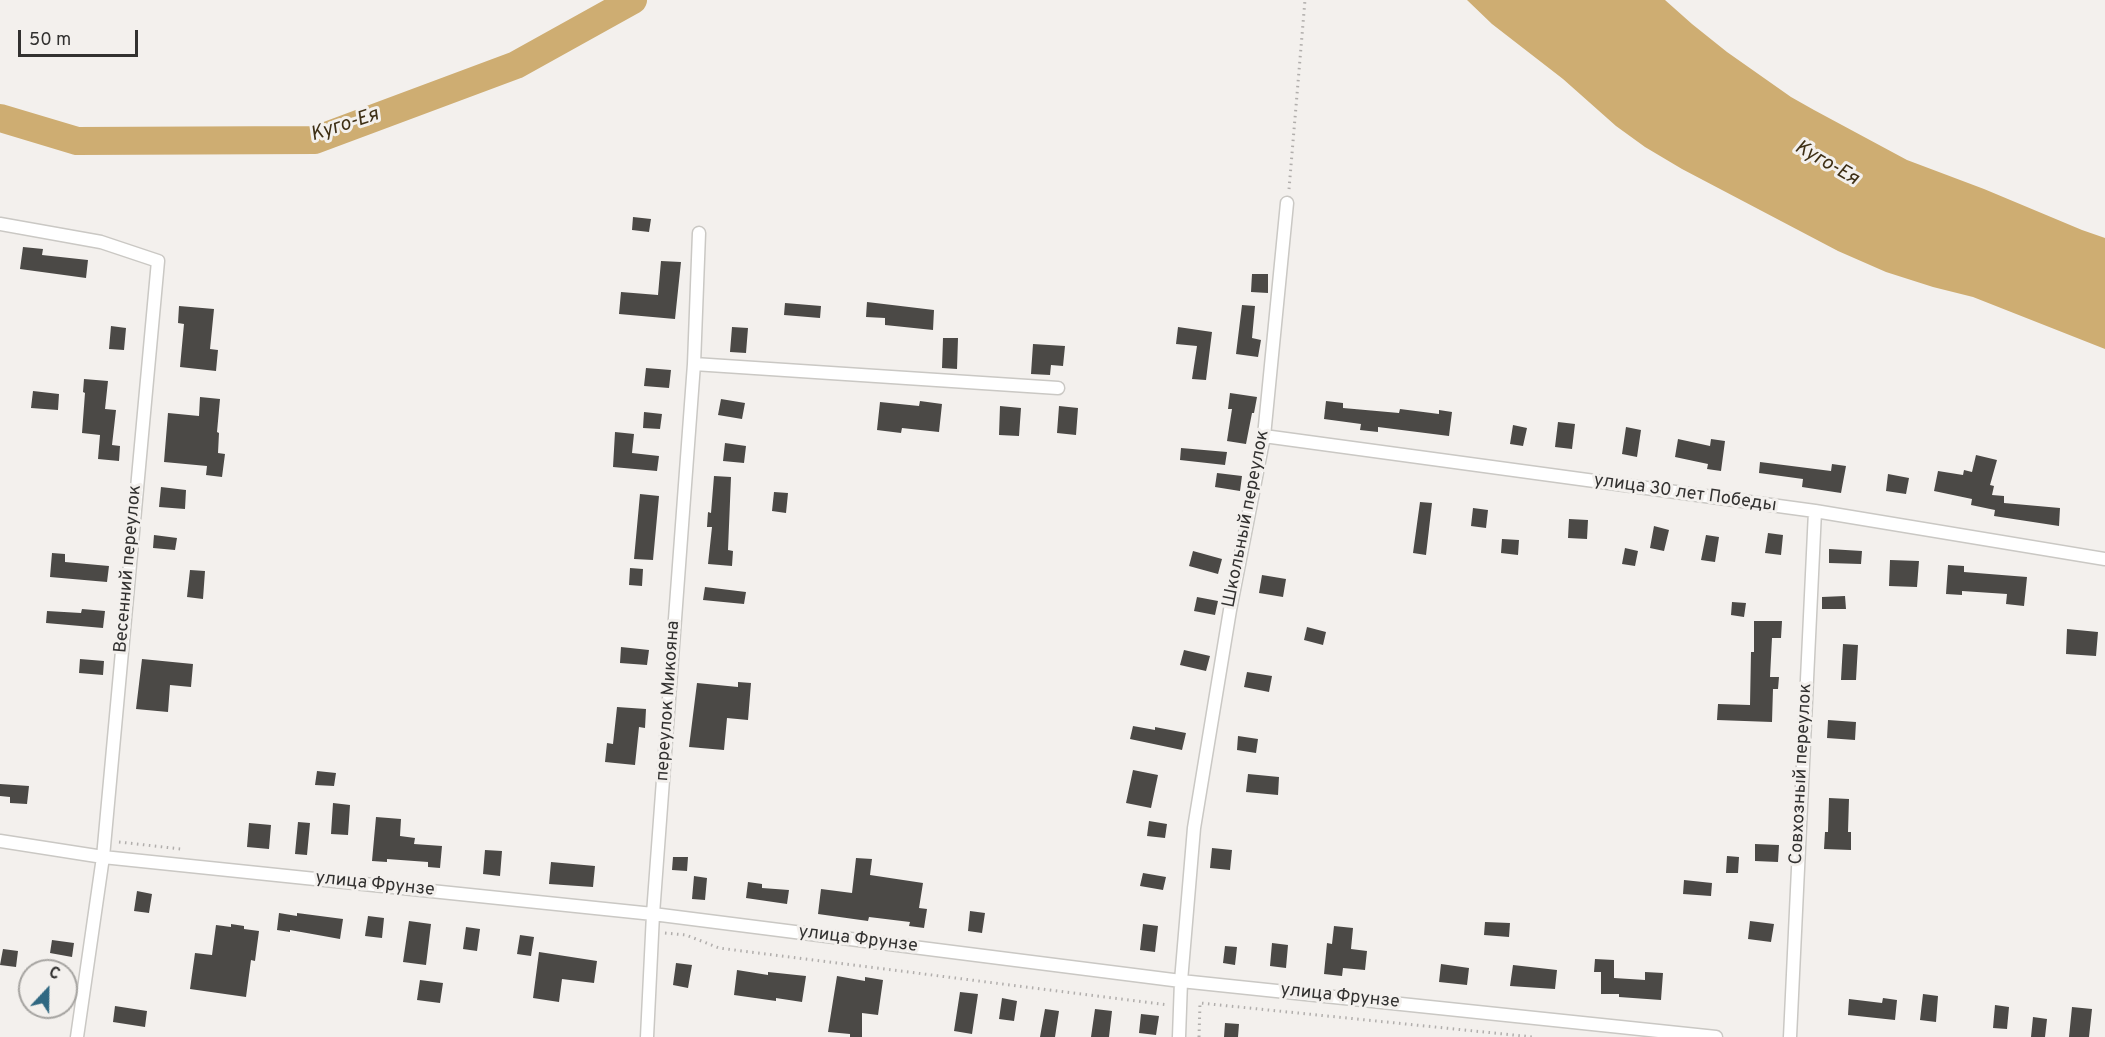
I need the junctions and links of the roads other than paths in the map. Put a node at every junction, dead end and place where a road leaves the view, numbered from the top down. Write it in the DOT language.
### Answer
graph roads {
  1 [pos="1287,203"];
  2 [pos="0,224"];
  3 [pos="699,233"];
  4 [pos="694,364"];
  5 [pos="1058,388"];
  6 [pos="1264,436"];
  7 [pos="1815,511"];
  8 [pos="2105,559"];
  9 [pos="0,841"];
  10 [pos="103,857"];
  11 [pos="653,914"];
  12 [pos="1181,981"];
  13 [pos="77,1037"];
  14 [pos="648,1037"];
  15 [pos="1179,1037"];
  16 [pos="1716,1037"];
  17 [pos="1790,1037"];
  1 -- 6 [label="street, Школьный переулок"];
  2 -- 10 [label="street, Весенний переулок"];
  3 -- 4 [label="street, переулок Микояна"];
  4 -- 5 [label="street"];
  4 -- 11 [label="street, переулок Микояна"];
  6 -- 7 [label="street, улица 30 лет Победы"];
  6 -- 12 [label="street, Школьный переулок"];
  7 -- 8 [label="street, улица 30 лет Победы"];
  7 -- 17 [label="street, Совхозный переулок"];
  9 -- 10 [label="street, улица Фрунзе"];
  10 -- 11 [label="street, улица Фрунзе"];
  10 -- 13 [label="street, Весенний переулок"];
  11 -- 12 [label="street, улица Фрунзе"];
  11 -- 14 [label="street, переулок Микояна"];
  12 -- 15 [label="street, Школьный переулок"];
  12 -- 16 [label="street, улица Фрунзе"];
}
